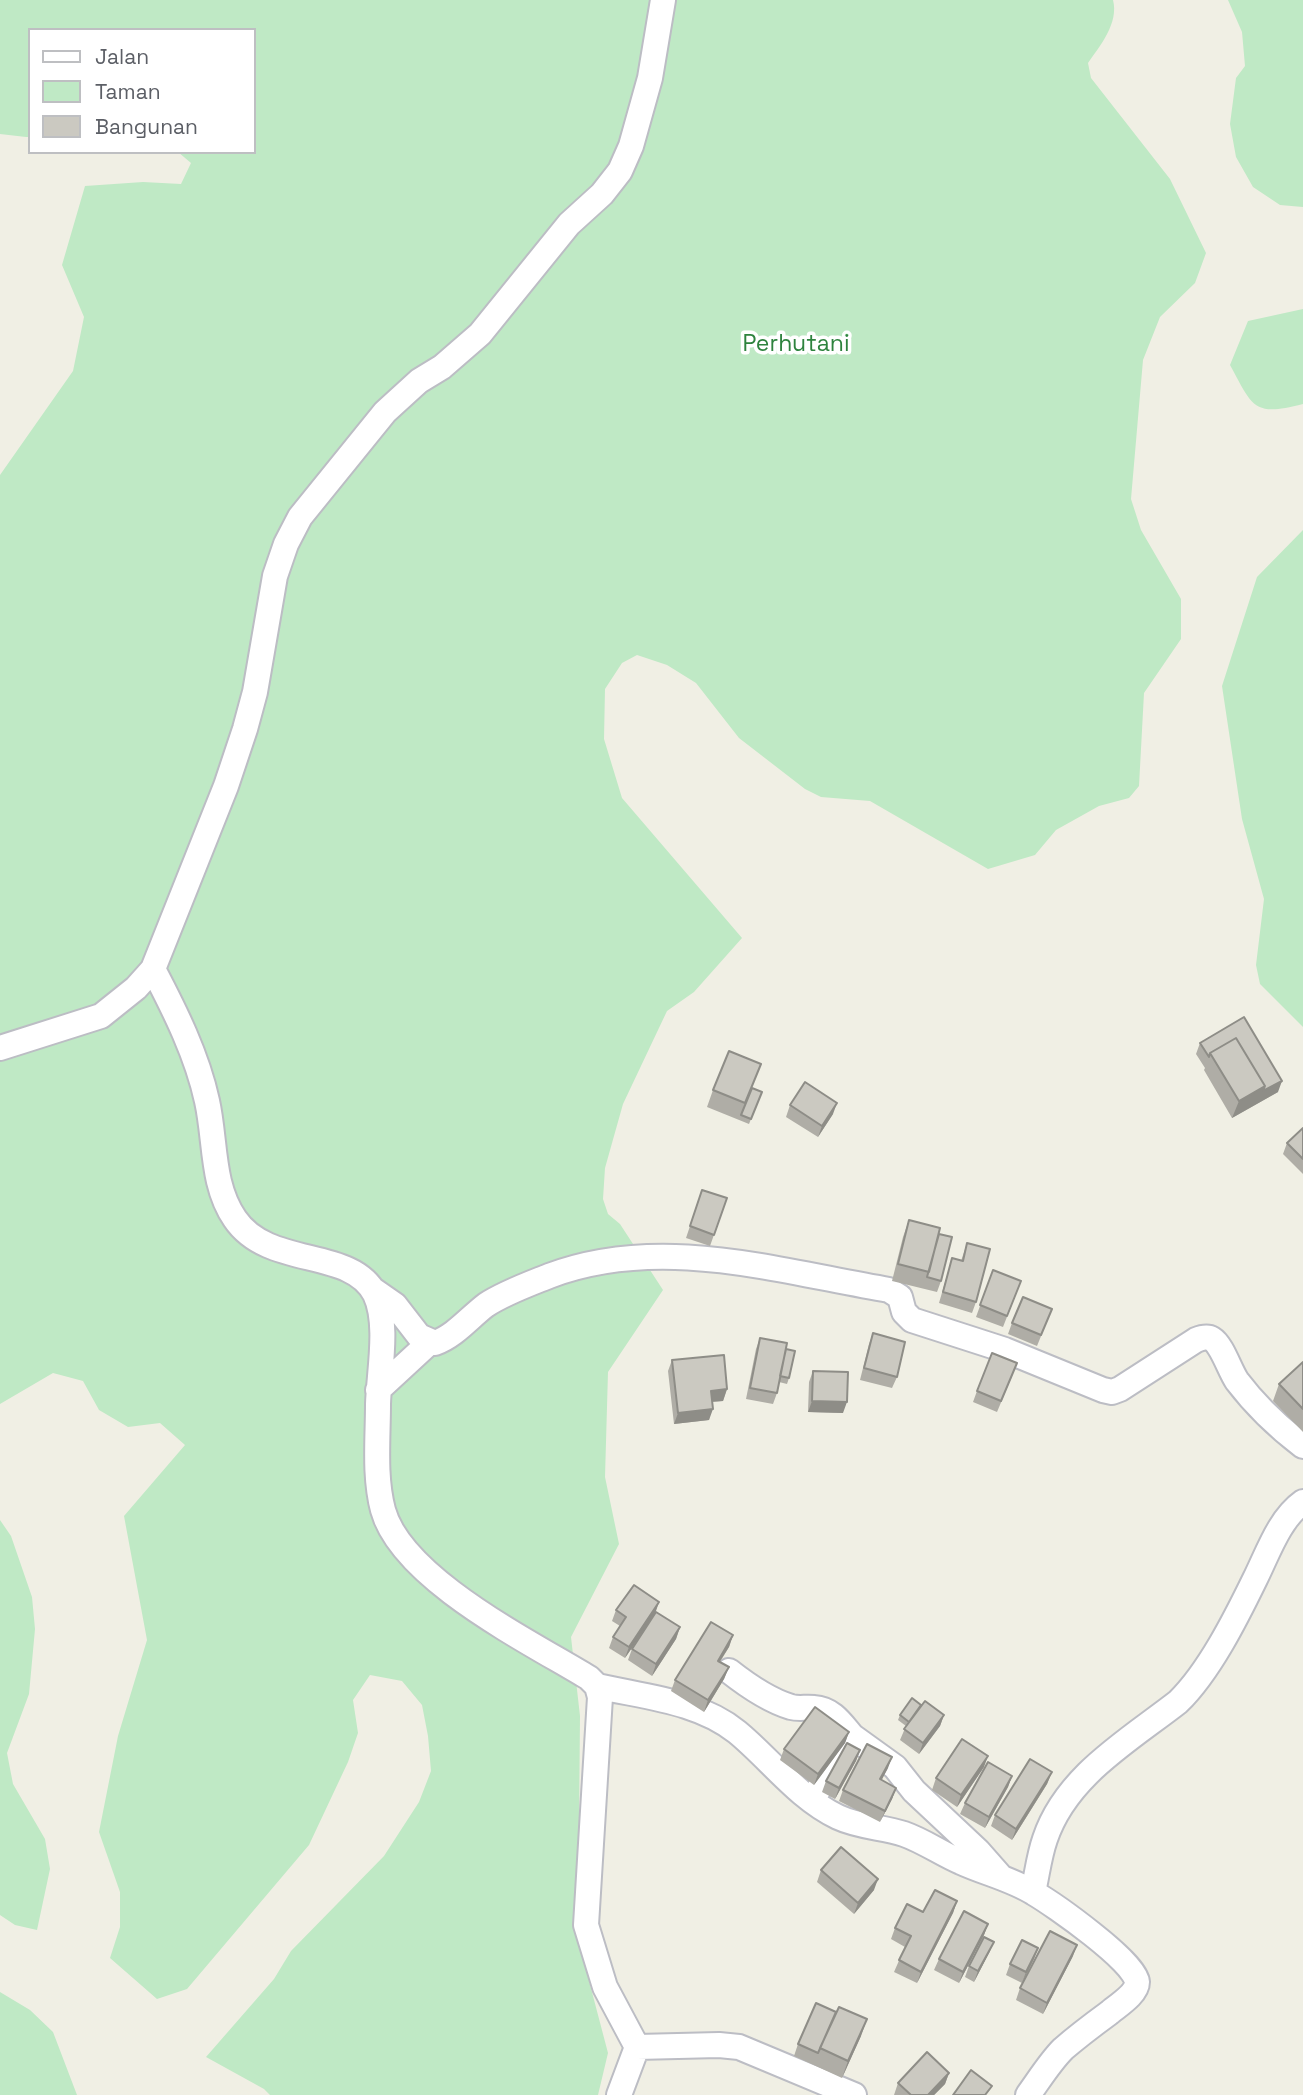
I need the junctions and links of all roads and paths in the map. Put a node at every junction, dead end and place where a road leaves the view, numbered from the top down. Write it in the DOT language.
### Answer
graph roads {
  1 [pos="663,0"];
  2 [pos="153,969"];
  3 [pos="0,1048"];
  4 [pos="372,1288"];
  5 [pos="430,1342"];
  6 [pos="379,1390"];
  7 [pos="1303,1446"];
  8 [pos="1303,1502"];
  9 [pos="729,1671"];
  10 [pos="597,1686"];
  11 [pos="852,1736"];
  12 [pos="812,1800"];
  13 [pos="1002,1878"];
  14 [pos="1033,1892"];
  15 [pos="636,2047"];
  16 [pos="620,2095"];
  17 [pos="854,2095"];
  18 [pos="1028,2095"];
  1 -- 2 [label="street"];
  2 -- 3 [label="street"];
  2 -- 4 [label="street"];
  4 -- 5 [label="street"];
  4 -- 6 [label="street"];
  5 -- 6 [label="street"];
  5 -- 7 [label="street"];
  6 -- 10 [label="street"];
  8 -- 14 [label="street"];
  9 -- 11 [label="street"];
  10 -- 12 [label="street"];
  10 -- 15 [label="street"];
  11 -- 12 [label="street"];
  11 -- 13 [label="street"];
  12 -- 13 [label="street"];
  13 -- 14 [label="street"];
  14 -- 18 [label="street"];
  15 -- 16 [label="street"];
  15 -- 17 [label="street"];
}
